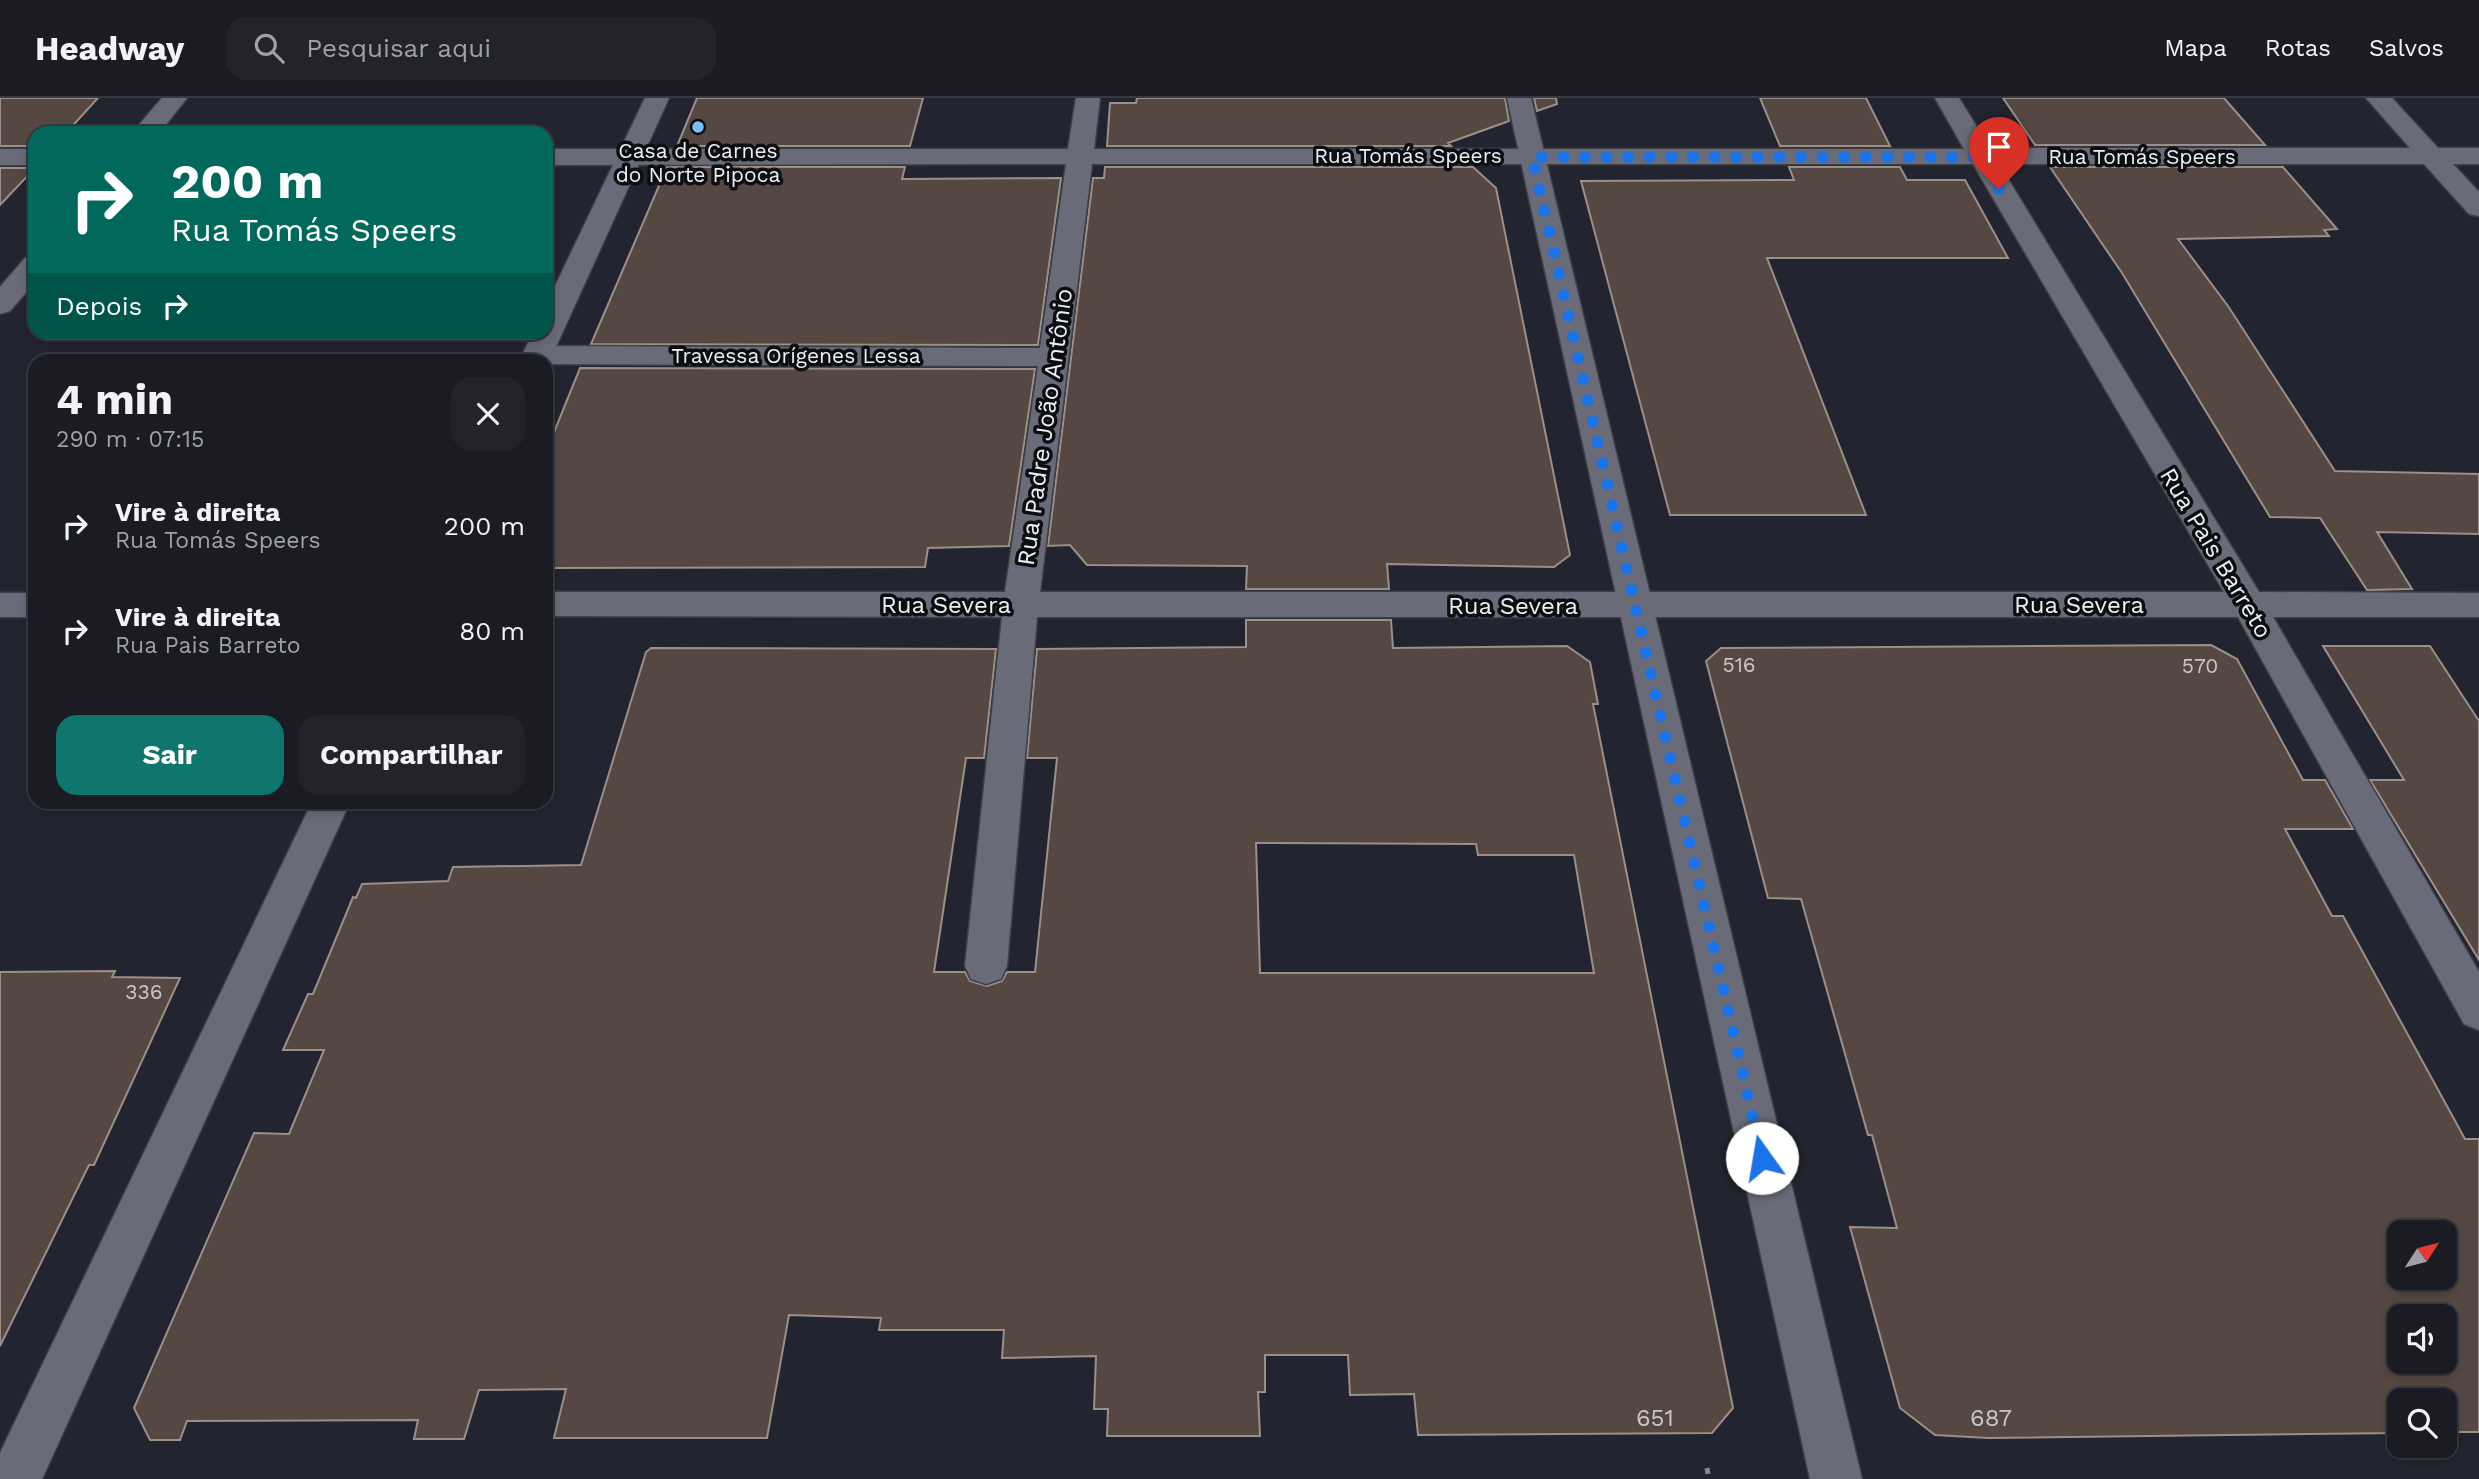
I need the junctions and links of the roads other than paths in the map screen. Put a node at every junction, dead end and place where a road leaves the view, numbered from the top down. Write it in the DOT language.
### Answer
graph roads {
  1 [pos="176,98"];
  2 [pos="657,98"];
  3 [pos="1087,98"];
  4 [pos="1519,98"];
  5 [pos="1947,98"];
  6 [pos="2378,98"];
  7 [pos="151,126"];
  8 [pos="1081,156"];
  9 [pos="2431,156"];
  10 [pos="2479,156"];
  11 [pos="0,157"];
  12 [pos="28,157"];
  13 [pos="553,157"];
  14 [pos="630,157"];
  15 [pos="1532,157"];
  16 [pos="1980,157"];
  17 [pos="2479,208"];
  18 [pos="28,272"];
  19 [pos="0,305"];
  20 [pos="553,323"];
  21 [pos="1054,357"];
  22 [pos="553,358"];
  23 [pos="553,604"];
  24 [pos="2248,604"];
  25 [pos="0,605"];
  26 [pos="28,605"];
  27 [pos="1021,605"];
  28 [pos="2479,605"];
  29 [pos="1636,606"];
  30 [pos="328,809"];
  31 [pos="986,966"];
  32 [pos="2479,1011"];
  33 [pos="15,1479"];
  34 [pos="1836,1479"];
  1 -- 7 [label="street"];
  2 -- 14 [label="street"];
  3 -- 8 [label="street, Rua Padre João Antônio"];
  4 -- 15 [label="street"];
  5 -- 16 [label="street, Rua Pais Barreto"];
  6 -- 9 [label="street"];
  8 -- 14 [label="street, Rua Tomás Speers"];
  8 -- 15 [label="street, Rua Tomás Speers"];
  8 -- 21 [label="street, Rua Padre João Antônio"];
  9 -- 10 [label="street, Rua Tomás Speers"];
  9 -- 16 [label="street, Rua Tomás Speers"];
  9 -- 17 [label="street"];
  11 -- 12 [label="street"];
  13 -- 14 [label="street, Rua Tomás Speers"];
  14 -- 20 [label="street"];
  15 -- 16 [label="street, Rua Tomás Speers"];
  15 -- 29 [label="street"];
  16 -- 24 [label="street, Rua Pais Barreto"];
  18 -- 19 [label="street"];
  21 -- 22 [label="street, Travessa Orígenes Lessa"];
  21 -- 27 [label="street, Rua Padre João Antônio"];
  23 -- 27 [label="street, Rua Severa"];
  24 -- 28 [label="street, Rua Severa"];
  24 -- 29 [label="street, Rua Severa"];
  24 -- 32 [label="street, Rua Pais Barreto"];
  25 -- 26 [label="street"];
  27 -- 29 [label="street, Rua Severa"];
  27 -- 31 [label="street, Rua Padre João Antônio"];
  29 -- 34 [label="street"];
  30 -- 33 [label="street"];
}
